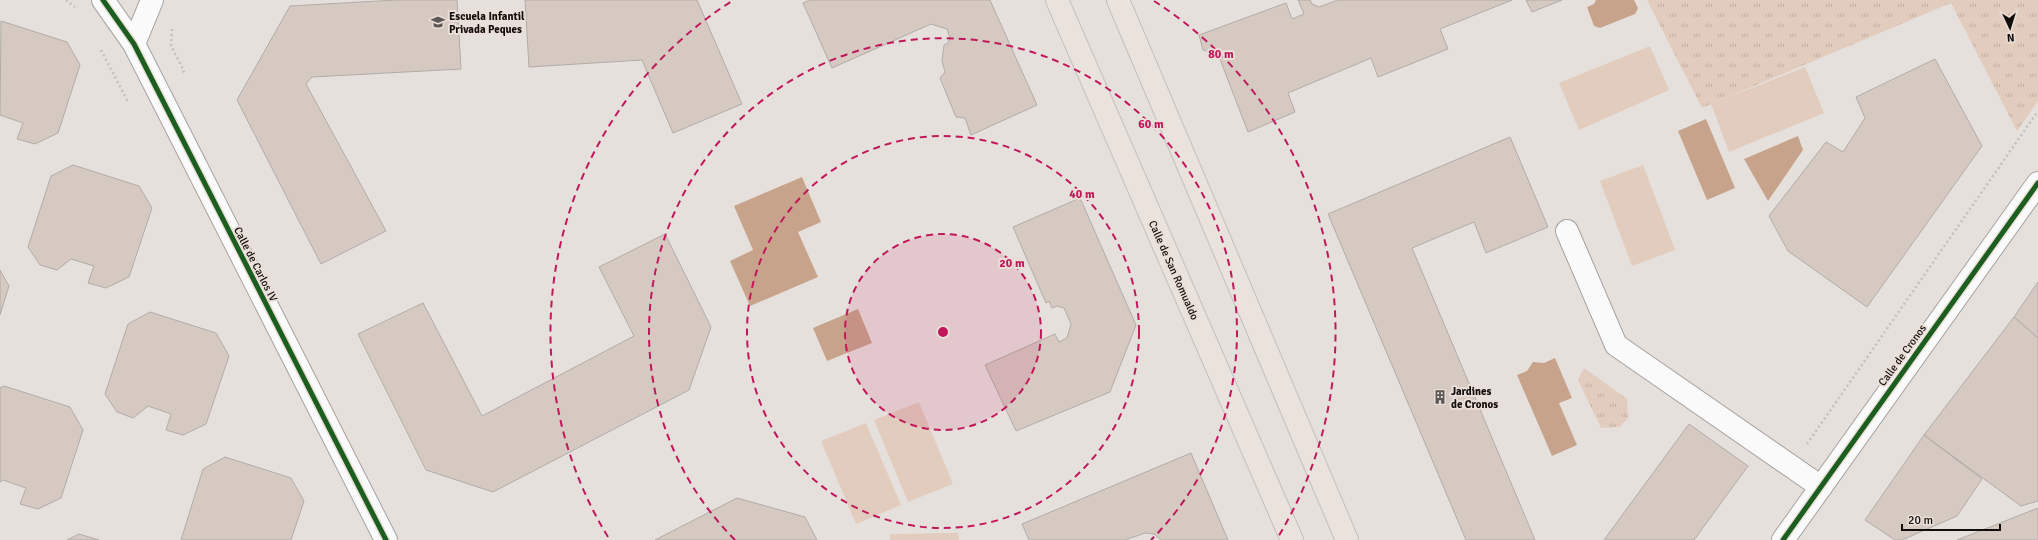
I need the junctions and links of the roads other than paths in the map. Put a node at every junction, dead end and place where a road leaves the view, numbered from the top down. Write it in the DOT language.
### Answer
graph roads {
  1 [pos="103,0"];
  2 [pos="152,0"];
  3 [pos="1057,0"];
  4 [pos="1118,0"];
  5 [pos="134,44"];
  6 [pos="2038,182"];
  7 [pos="1567,231"];
  8 [pos="1821,487"];
  9 [pos="386,540"];
  10 [pos="1292,540"];
  11 [pos="1347,540"];
  12 [pos="1783,540"];
  1 -- 5 [label="street, Calle de Carlos IV"];
  2 -- 5 [label="street"];
  3 -- 10 [label="main road, Calle de San Romualdo"];
  4 -- 11 [label="main road"];
  5 -- 9 [label="street, Calle de Carlos IV"];
  6 -- 8 [label="street, Calle de Cronos"];
  7 -- 8 [label="street"];
  8 -- 12 [label="street, Calle de Cronos"];
}
